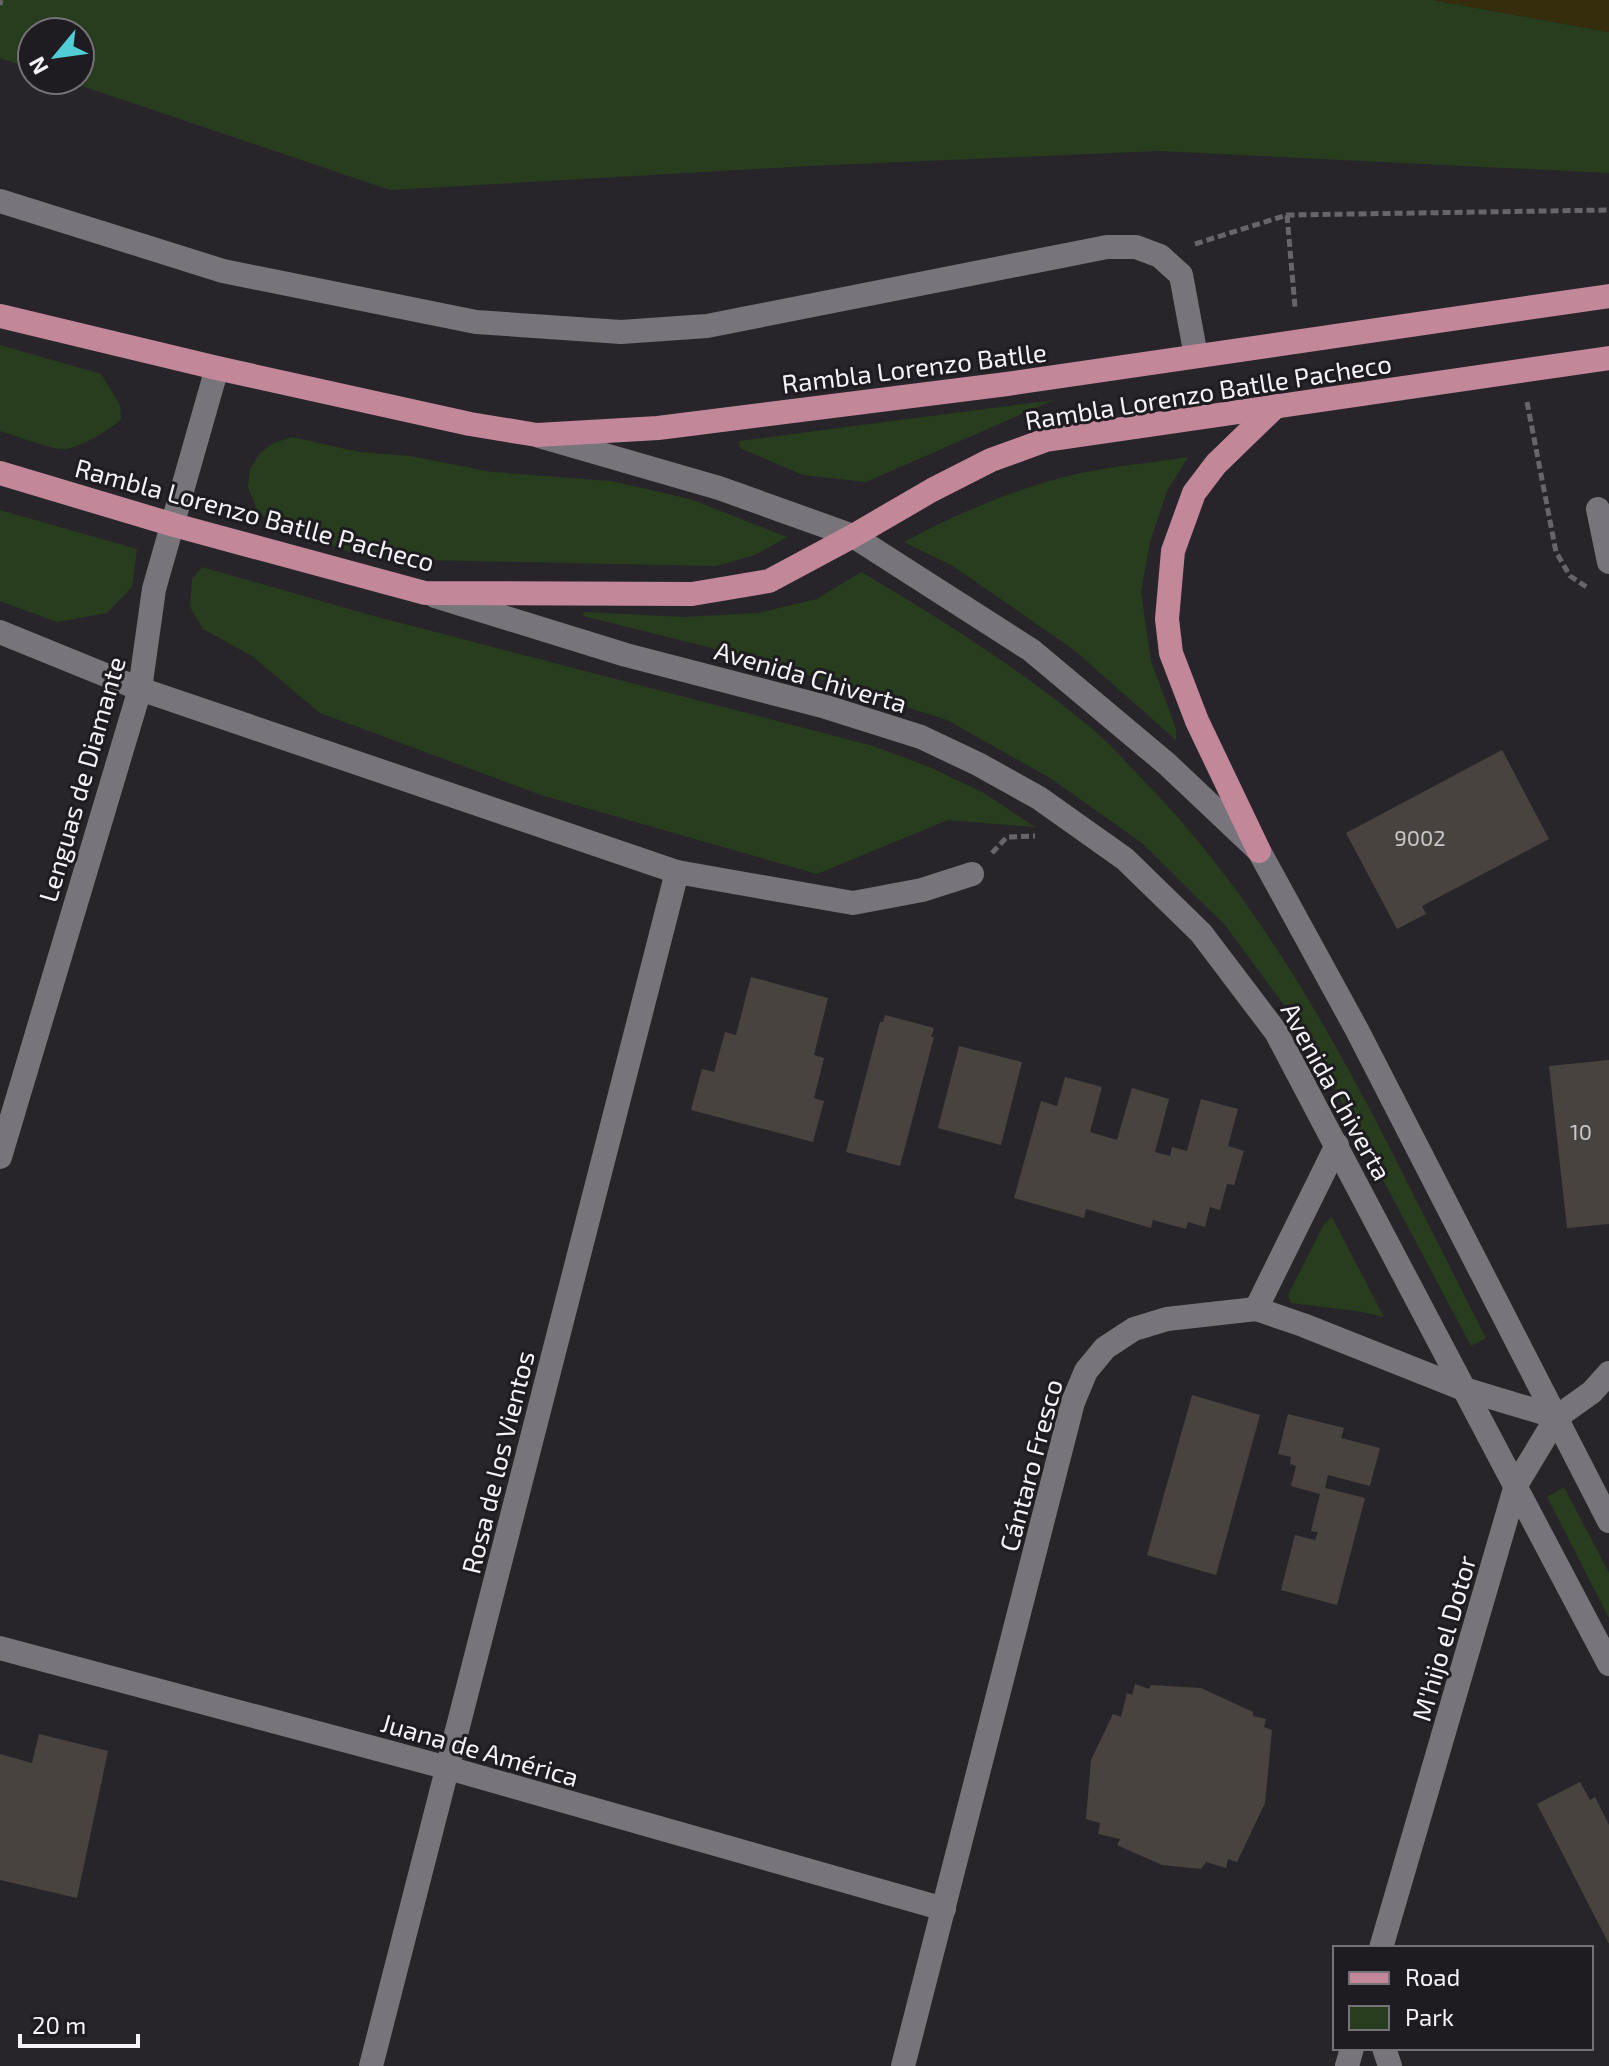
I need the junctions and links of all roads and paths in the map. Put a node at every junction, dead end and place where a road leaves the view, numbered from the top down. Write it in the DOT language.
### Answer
graph roads {
  1 [pos="0,201"];
  2 [pos="1609,210"];
  3 [pos="1287,215"];
  4 [pos="1160,256"];
  5 [pos="1609,296"];
  6 [pos="1295,307"];
  7 [pos="0,316"];
  8 [pos="1297,340"];
  9 [pos="1196,356"];
  10 [pos="1609,358"];
  11 [pos="217,368"];
  12 [pos="1521,371"];
  13 [pos="1276,406"];
  14 [pos="537,435"];
  15 [pos="0,473"];
  16 [pos="1598,509"];
  17 [pos="174,525"];
  18 [pos="853,536"];
  19 [pos="1609,562"];
  20 [pos="1598,588"];
  21 [pos="425,593"];
  22 [pos="0,632"];
  23 [pos="140,689"];
  24 [pos="1091,834"];
  25 [pos="1259,851"];
  26 [pos="677,872"];
  27 [pos="972,874"];
  28 [pos="1337,1145"];
  29 [pos="0,1157"];
  30 [pos="1256,1309"];
  31 [pos="1609,1373"];
  32 [pos="1464,1389"];
  33 [pos="1557,1417"];
  34 [pos="1516,1485"];
  35 [pos="1609,1521"];
  36 [pos="0,1648"];
  37 [pos="1609,1664"];
  38 [pos="448,1768"];
  39 [pos="944,1909"];
  40 [pos="1382,1946"];
  41 [pos="371,2066"];
  42 [pos="903,2066"];
  1 -- 4 [label="street"];
  2 -- 3 [label="path"];
  3 -- 4 [label="path"];
  3 -- 6 [label="path"];
  4 -- 9 [label="street"];
  5 -- 8 [label="main road, Rambla Lorenzo Batlle Pacheco"];
  7 -- 11 [label="main road"];
  8 -- 9 [label="main road, Rambla Lorenzo Batlle"];
  9 -- 14 [label="main road, Rambla Lorenzo Batlle"];
  10 -- 12 [label="main road, Rambla Lorenzo Batlle Pacheco"];
  11 -- 14 [label="main road"];
  11 -- 17 [label="street, Lenguas de Diamante"];
  12 -- 13 [label="main road, Rambla Lorenzo Batlle Pacheco"];
  12 -- 20 [label="path"];
  13 -- 18 [label="main road, Rambla Lorenzo Batlle Pacheco"];
  13 -- 25 [label="main road"];
  14 -- 18 [label="street, Avenida Chiverta"];
  15 -- 17 [label="main road, Rambla Lorenzo Batlle Pacheco"];
  16 -- 19 [label="street"];
  17 -- 21 [label="main road, Rambla Lorenzo Batlle Pacheco"];
  17 -- 23 [label="street, Lenguas de Diamante"];
  18 -- 21 [label="main road, Rambla Lorenzo Batlle Pacheco"];
  18 -- 25 [label="street, Avenida Chiverta"];
  21 -- 24 [label="street, Avenida Chiverta"];
  22 -- 23 [label="street"];
  23 -- 26 [label="street"];
  23 -- 29 [label="street, Lenguas de Diamante"];
  24 -- 27 [label="path"];
  24 -- 28 [label="street, Avenida Chiverta"];
  25 -- 33 [label="street, Avenida Chiverta"];
  26 -- 27 [label="street"];
  26 -- 38 [label="street, Rosa de los Vientos"];
  28 -- 30 [label="street"];
  28 -- 32 [label="street, Avenida Chiverta"];
  30 -- 32 [label="street, Cántaro Fresco"];
  30 -- 39 [label="street, Cántaro Fresco"];
  31 -- 33 [label="street, M'hijo el Dotor"];
  32 -- 33 [label="street, Cántaro Fresco"];
  32 -- 34 [label="street, Avenida Chiverta"];
  33 -- 34 [label="street, M'hijo el Dotor"];
  33 -- 35 [label="street, Avenida Chiverta"];
  34 -- 37 [label="street, Avenida Chiverta"];
  34 -- 40 [label="street, M'hijo el Dotor"];
  36 -- 38 [label="street, Juana de América"];
  38 -- 39 [label="street, Juana de América"];
  38 -- 41 [label="street, Rosa de los Vientos"];
  39 -- 42 [label="street, Cántaro Fresco"];
}
